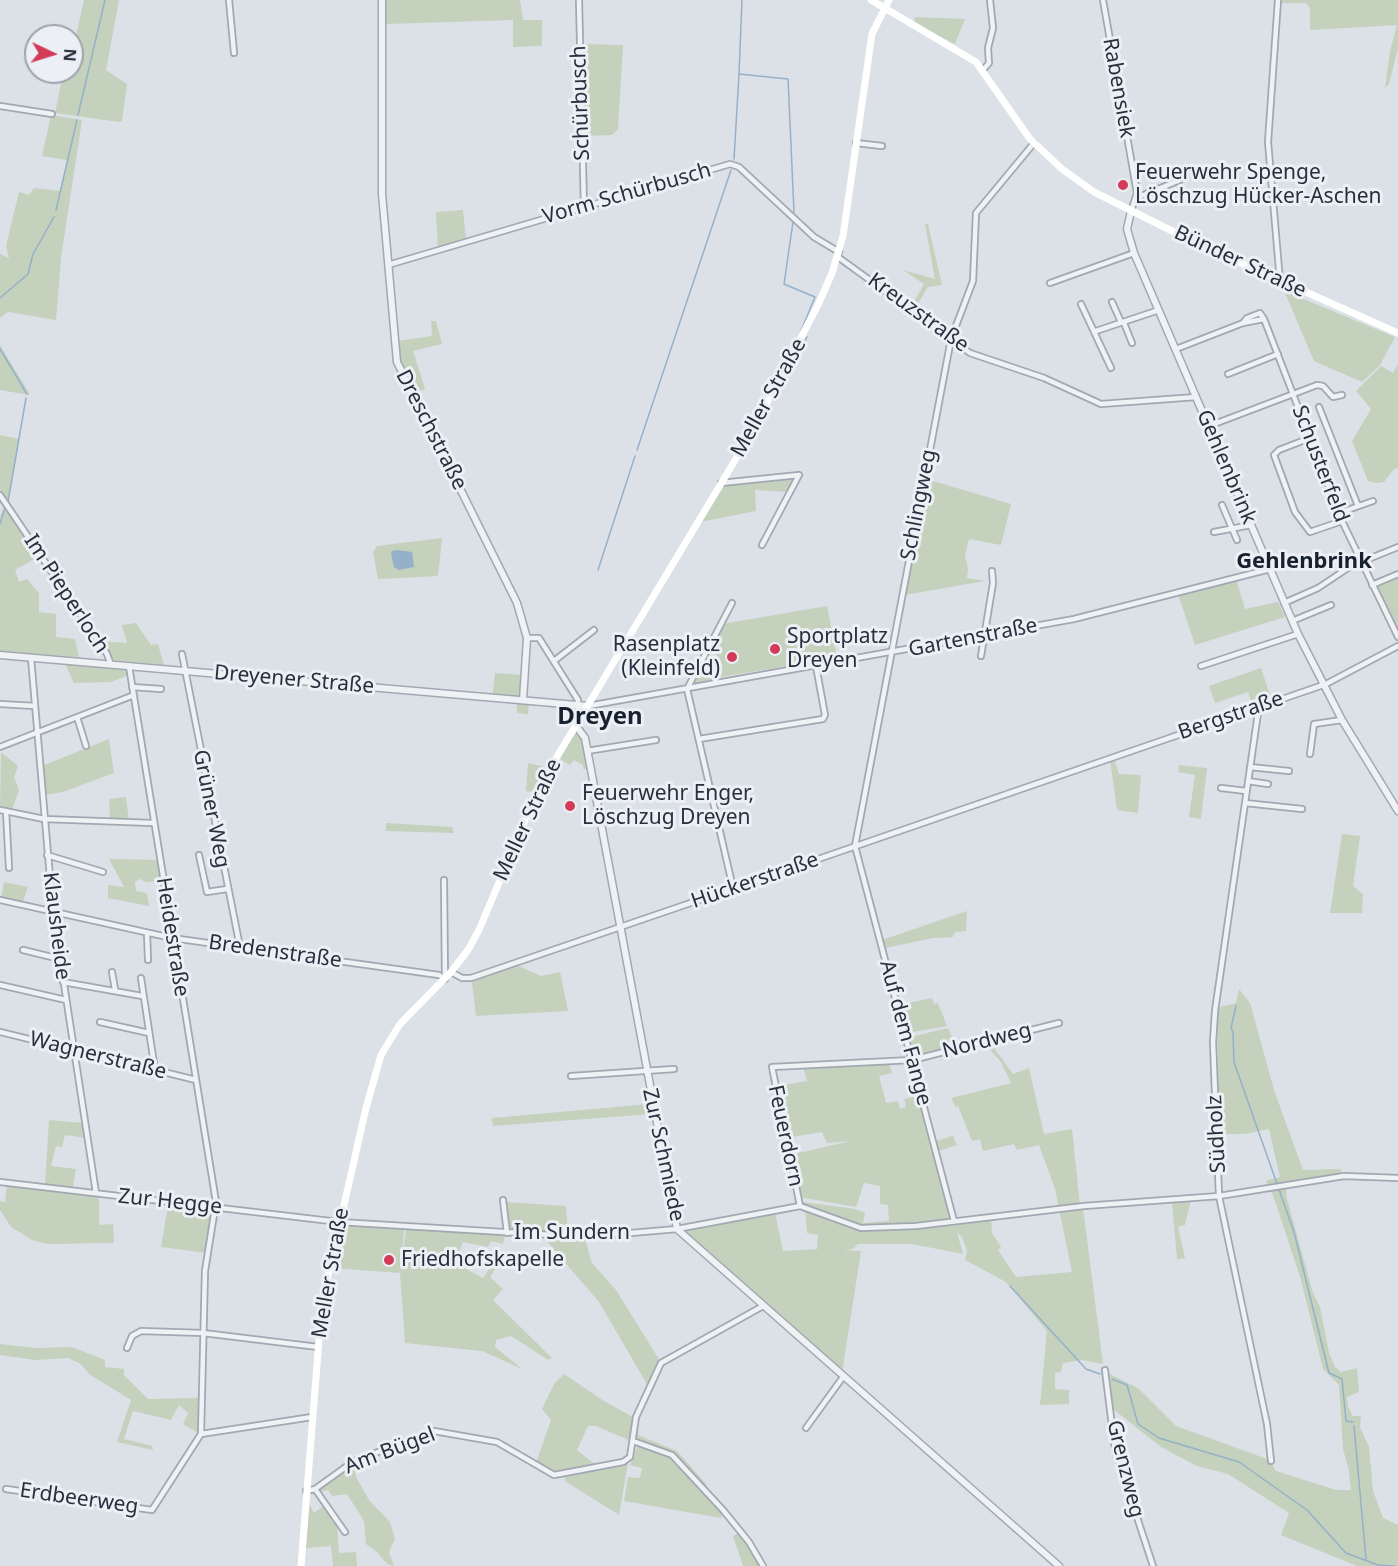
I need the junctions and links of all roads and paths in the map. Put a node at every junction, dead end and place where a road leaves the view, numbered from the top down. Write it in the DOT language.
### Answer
graph roads {
  1 [pos="229,0"];
  2 [pos="382,0"];
  3 [pos="579,0"];
  4 [pos="871,0"];
  5 [pos="889,0"];
  6 [pos="990,0"];
  7 [pos="1103,0"];
  8 [pos="1278,0"];
  9 [pos="883,5"];
  10 [pos="234,53"];
  11 [pos="983,70"];
  12 [pos="0,105"];
  13 [pos="52,114"];
  14 [pos="856,143"];
  15 [pos="1034,143"];
  16 [pos="882,146"];
  17 [pos="1180,180"];
  18 [pos="1136,198"];
  19 [pos="584,207"];
  20 [pos="1131,211"];
  21 [pos="1134,253"];
  22 [pos="839,255"];
  23 [pos="387,265"];
  24 [pos="1280,281"];
  25 [pos="1050,283"];
  26 [pos="1112,302"];
  27 [pos="1081,304"];
  28 [pos="1159,310"];
  29 [pos="1122,323"];
  30 [pos="1096,331"];
  31 [pos="1398,333"];
  32 [pos="951,339"];
  33 [pos="1132,343"];
  34 [pos="1176,349"];
  35 [pos="1278,354"];
  36 [pos="1111,368"];
  37 [pos="1228,374"];
  38 [pos="1293,394"];
  39 [pos="1342,395"];
  40 [pos="1196,397"];
  41 [pos="1319,407"];
  42 [pos="1209,426"];
  43 [pos="1310,438"];
  44 [pos="721,483"];
  45 [pos="0,495"];
  46 [pos="1373,501"];
  47 [pos="1222,505"];
  48 [pos="1358,506"];
  49 [pos="1339,513"];
  50 [pos="1342,521"];
  51 [pos="1251,525"];
  52 [pos="1233,528"];
  53 [pos="1214,532"];
  54 [pos="1237,540"];
  55 [pos="762,545"];
  56 [pos="1398,547"];
  57 [pos="1360,561"];
  58 [pos="1270,569"];
  59 [pos="992,571"];
  60 [pos="1398,574"];
  61 [pos="1372,585"];
  62 [pos="732,603"];
  63 [pos="1284,603"];
  64 [pos="1330,605"];
  65 [pos="1292,621"];
  66 [pos="594,630"];
  67 [pos="1298,634"];
  68 [pos="983,636"];
  69 [pos="1398,637"];
  70 [pos="527,638"];
  71 [pos="1398,646"];
  72 [pos="182,654"];
  73 [pos="890,654"];
  74 [pos="0,655"];
  75 [pos="981,656"];
  76 [pos="31,658"];
  77 [pos="554,661"];
  78 [pos="111,664"];
  79 [pos="129,666"];
  80 [pos="816,666"];
  81 [pos="1201,666"];
  82 [pos="184,671"];
  83 [pos="1322,684"];
  84 [pos="132,687"];
  85 [pos="162,689"];
  86 [pos="687,689"];
  87 [pos="134,695"];
  88 [pos="523,700"];
  89 [pos="0,704"];
  90 [pos="578,705"];
  91 [pos="35,706"];
  92 [pos="588,706"];
  93 [pos="1259,706"];
  94 [pos="77,717"];
  95 [pos="1342,720"];
  96 [pos="576,726"];
  97 [pos="37,734"];
  98 [pos="699,739"];
  99 [pos="656,740"];
  100 [pos="86,746"];
  101 [pos="0,747"];
  102 [pos="587,751"];
  103 [pos="1310,754"];
  104 [pos="1250,767"];
  105 [pos="1288,771"];
  106 [pos="1059,775"];
  107 [pos="1248,781"];
  108 [pos="1268,784"];
  109 [pos="1221,788"];
  110 [pos="1246,791"];
  111 [pos="1245,803"];
  112 [pos="1302,809"];
  113 [pos="3,810"];
  114 [pos="1398,811"];
  115 [pos="44,819"];
  116 [pos="153,824"];
  117 [pos="855,846"];
  118 [pos="47,855"];
  119 [pos="199,855"];
  120 [pos="9,868"];
  121 [pos="103,872"];
  122 [pos="444,880"];
  123 [pos="733,888"];
  124 [pos="228,889"];
  125 [pos="0,900"];
  126 [pos="53,912"];
  127 [pos="619,927"];
  128 [pos="147,933"];
  129 [pos="172,938"];
  130 [pos="240,947"];
  131 [pos="23,950"];
  132 [pos="60,959"];
  133 [pos="148,960"];
  134 [pos="112,972"];
  135 [pos="451,972"];
  136 [pos="141,978"];
  137 [pos="445,979"];
  138 [pos="63,982"];
  139 [pos="0,985"];
  140 [pos="115,989"];
  141 [pos="142,996"];
  142 [pos="66,1000"];
  143 [pos="100,1022"];
  144 [pos="1059,1023"];
  145 [pos="0,1032"];
  146 [pos="149,1032"];
  147 [pos="74,1050"];
  148 [pos="912,1060"];
  149 [pos="772,1067"];
  150 [pos="674,1069"];
  151 [pos="155,1070"];
  152 [pos="646,1070"];
  153 [pos="571,1076"];
  154 [pos="196,1080"];
  155 [pos="1398,1178"];
  156 [pos="0,1182"];
  157 [pos="96,1193"];
  158 [pos="1220,1196"];
  159 [pos="503,1200"];
  160 [pos="800,1206"];
  161 [pos="216,1207"];
  162 [pos="954,1221"];
  163 [pos="339,1222"];
  164 [pos="677,1229"];
  165 [pos="507,1233"];
  166 [pos="763,1306"];
  167 [pos="203,1334"];
  168 [pos="318,1347"];
  169 [pos="127,1348"];
  170 [pos="1105,1370"];
  171 [pos="843,1377"];
  172 [pos="312,1417"];
  173 [pos="806,1428"];
  174 [pos="201,1434"];
  175 [pos="633,1441"];
  176 [pos="1271,1461"];
  177 [pos="6,1489"];
  178 [pos="315,1489"];
  179 [pos="306,1491"];
  180 [pos="345,1532"];
  181 [pos="301,1566"];
  182 [pos="763,1566"];
  183 [pos="1059,1566"];
  184 [pos="1153,1566"];
  1 -- 10 [label="street"];
  2 -- 23 [label="street, Dreschstraße"];
  3 -- 19 [label="street, Schürbusch"];
  4 -- 9 [label="main road, Bünder Straße"];
  5 -- 9 [label="main road, Meller Straße"];
  6 -- 11 [label="street"];
  7 -- 18 [label="street, Rabensiek"];
  8 -- 24 [label="street"];
  9 -- 11 [label="main road, Bünder Straße"];
  9 -- 14 [label="main road, Meller Straße"];
  11 -- 15 [label="main road, Bünder Straße"];
  12 -- 13 [label="street"];
  14 -- 16 [label="street"];
  14 -- 22 [label="main road, Meller Straße"];
  15 -- 20 [label="main road, Bünder Straße"];
  15 -- 32 [label="street, Schlingweg"];
  17 -- 18 [label="street"];
  18 -- 20 [label="street"];
  19 -- 22 [label="street, Vorm Schürbusch"];
  19 -- 23 [label="street, Vorm Schürbusch"];
  20 -- 21 [label="street, Gehlenbrink"];
  20 -- 24 [label="main road, Bünder Straße"];
  21 -- 25 [label="street"];
  21 -- 28 [label="street, Gehlenbrink"];
  22 -- 32 [label="street, Kreuzstraße"];
  22 -- 44 [label="main road, Meller Straße"];
  23 -- 70 [label="street, Dreschstraße"];
  24 -- 31 [label="main road, Bünder Straße"];
  26 -- 29 [label="street"];
  27 -- 30 [label="street"];
  28 -- 29 [label="street"];
  28 -- 34 [label="street, Gehlenbrink"];
  29 -- 30 [label="street"];
  29 -- 33 [label="street"];
  30 -- 36 [label="street"];
  32 -- 40 [label="street, Kreuzstraße"];
  32 -- 73 [label="street, Schlingweg"];
  34 -- 35 [label="street, Schusterfeld"];
  34 -- 40 [label="street, Gehlenbrink"];
  35 -- 37 [label="street"];
  35 -- 38 [label="street, Schusterfeld"];
  38 -- 39 [label="street"];
  38 -- 42 [label="street"];
  38 -- 43 [label="street, Schusterfeld"];
  40 -- 42 [label="street, Gehlenbrink"];
  41 -- 48 [label="street"];
  42 -- 51 [label="street, Gehlenbrink"];
  43 -- 49 [label="street, Schusterfeld"];
  43 -- 50 [label="street"];
  44 -- 55 [label="street"];
  44 -- 92 [label="main road, Meller Straße"];
  45 -- 78 [label="street, Im Pieperloch"];
  46 -- 48 [label="street"];
  47 -- 52 [label="street"];
  48 -- 49 [label="street"];
  49 -- 50 [label="street, Schusterfeld"];
  50 -- 57 [label="street, Schusterfeld"];
  51 -- 52 [label="street"];
  51 -- 58 [label="street, Gehlenbrink"];
  52 -- 53 [label="street"];
  52 -- 54 [label="street"];
  56 -- 57 [label="street"];
  57 -- 61 [label="street, Schusterfeld"];
  57 -- 63 [label="street"];
  58 -- 63 [label="street, Gehlenbrink"];
  58 -- 68 [label="street, Gartenstraße"];
  59 -- 68 [label="street"];
  60 -- 61 [label="street"];
  61 -- 69 [label="street, Schusterfeld"];
  62 -- 86 [label="street"];
  63 -- 65 [label="street, Gehlenbrink"];
  64 -- 65 [label="street"];
  65 -- 67 [label="street, Gehlenbrink"];
  66 -- 77 [label="street"];
  67 -- 81 [label="street"];
  67 -- 83 [label="street, Gehlenbrink"];
  68 -- 73 [label="street, Gartenstraße"];
  68 -- 75 [label="street"];
  70 -- 77 [label="street"];
  70 -- 88 [label="street, Dreschstraße"];
  71 -- 83 [label="street, Bergstraße"];
  72 -- 82 [label="street, Grüner Weg"];
  73 -- 80 [label="street, Gartenstraße"];
  73 -- 117 [label="street, Schlingweg"];
  74 -- 76 [label="street, Dreyener Straße"];
  76 -- 78 [label="street, Dreyener Straße"];
  76 -- 91 [label="street, Klausheide"];
  77 -- 90 [label="street"];
  78 -- 79 [label="street, Dreyener Straße"];
  79 -- 82 [label="street, Dreyener Straße"];
  79 -- 84 [label="street, Heidestraße"];
  80 -- 86 [label="street, Gartenstraße"];
  80 -- 98 [label="street"];
  82 -- 88 [label="street, Dreyener Straße"];
  82 -- 124 [label="street, Grüner Weg"];
  83 -- 93 [label="street, Bergstraße"];
  83 -- 95 [label="street, Gehlenbrink"];
  84 -- 85 [label="street"];
  84 -- 87 [label="street, Heidestraße"];
  86 -- 92 [label="street, Gartenstraße"];
  86 -- 98 [label="street"];
  87 -- 94 [label="street"];
  87 -- 116 [label="street, Heidestraße"];
  88 -- 90 [label="street, Dreyener Straße"];
  89 -- 91 [label="street"];
  90 -- 92 [label="street, Dreyener Straße"];
  91 -- 97 [label="street, Klausheide"];
  92 -- 96 [label="main road, Meller Straße"];
  93 -- 104 [label="street, Südholz"];
  93 -- 106 [label="street, Bergstraße"];
  94 -- 97 [label="street"];
  94 -- 100 [label="street"];
  95 -- 103 [label="street"];
  95 -- 114 [label="street, Gehlenbrink"];
  96 -- 102 [label="street, Zur Schmiede"];
  96 -- 135 [label="main road, Meller Straße"];
  97 -- 101 [label="street"];
  97 -- 115 [label="street, Klausheide"];
  98 -- 123 [label="street"];
  99 -- 102 [label="street"];
  102 -- 127 [label="street, Zur Schmiede"];
  104 -- 105 [label="street"];
  104 -- 107 [label="street, Südholz"];
  106 -- 117 [label="street, Hückerstraße"];
  107 -- 108 [label="street"];
  107 -- 110 [label="street, Südholz"];
  109 -- 110 [label="street"];
  110 -- 111 [label="street, Südholz"];
  111 -- 112 [label="street"];
  111 -- 158 [label="street, Südholz"];
  113 -- 115 [label="street"];
  113 -- 120 [label="street"];
  115 -- 116 [label="street"];
  115 -- 118 [label="street, Klausheide"];
  116 -- 129 [label="street, Heidestraße"];
  117 -- 123 [label="street, Hückerstraße"];
  117 -- 148 [label="street, Auf dem Fange"];
  118 -- 121 [label="street"];
  118 -- 126 [label="street, Klausheide"];
  119 -- 124 [label="street"];
  122 -- 137 [label="street"];
  123 -- 127 [label="street, Hückerstraße"];
  124 -- 130 [label="street, Grüner Weg"];
  125 -- 126 [label="street, Bredenstraße"];
  126 -- 128 [label="street, Bredenstraße"];
  126 -- 132 [label="street, Klausheide"];
  127 -- 135 [label="street, Hückerstraße"];
  127 -- 152 [label="street, Zur Schmiede"];
  128 -- 129 [label="street, Bredenstraße"];
  128 -- 133 [label="street"];
  129 -- 130 [label="street, Bredenstraße"];
  129 -- 154 [label="street, Heidestraße"];
  130 -- 137 [label="street, Bredenstraße"];
  131 -- 132 [label="street"];
  132 -- 138 [label="street, Klausheide"];
  134 -- 140 [label="street"];
  135 -- 137 [label="main road, Meller Straße"];
  136 -- 141 [label="street"];
  137 -- 163 [label="main road, Meller Straße"];
  138 -- 140 [label="street"];
  138 -- 142 [label="street, Klausheide"];
  139 -- 142 [label="street"];
  140 -- 141 [label="street"];
  141 -- 146 [label="street"];
  142 -- 147 [label="street, Klausheide"];
  143 -- 146 [label="street"];
  144 -- 148 [label="street, Nordweg"];
  145 -- 147 [label="street, Wagnerstraße"];
  146 -- 151 [label="street"];
  147 -- 151 [label="street, Wagnerstraße"];
  147 -- 157 [label="street, Klausheide"];
  148 -- 149 [label="street, Nordweg"];
  148 -- 162 [label="street, Auf dem Fange"];
  149 -- 160 [label="street, Feuerdorn"];
  150 -- 152 [label="street"];
  151 -- 154 [label="street, Wagnerstraße"];
  152 -- 153 [label="street"];
  152 -- 164 [label="street, Zur Schmiede"];
  154 -- 161 [label="street, Heidestraße"];
  155 -- 158 [label="street"];
  156 -- 157 [label="street, Zur Hegge"];
  157 -- 161 [label="street, Zur Hegge"];
  158 -- 162 [label="street"];
  158 -- 176 [label="street, Südholz"];
  159 -- 165 [label="street"];
  160 -- 162 [label="street"];
  160 -- 164 [label="street, Im Sundern"];
  161 -- 163 [label="street, Zur Hegge"];
  161 -- 167 [label="street, Heidestraße"];
  163 -- 165 [label="street, Im Sundern"];
  163 -- 168 [label="main road, Meller Straße"];
  164 -- 165 [label="street, Im Sundern"];
  164 -- 166 [label="street, Zur Schmiede"];
  166 -- 171 [label="street, Zur Schmiede"];
  166 -- 175 [label="street"];
  167 -- 168 [label="street"];
  167 -- 169 [label="street"];
  167 -- 174 [label="street, Heidestraße"];
  168 -- 172 [label="main road, Meller Straße"];
  170 -- 184 [label="street, Grenzweg"];
  171 -- 173 [label="street"];
  171 -- 183 [label="street, Zur Schmiede"];
  172 -- 174 [label="street"];
  172 -- 179 [label="main road, Meller Straße"];
  174 -- 177 [label="street, Erdbeerweg"];
  175 -- 178 [label="street, Am Bügel"];
  175 -- 182 [label="street"];
  178 -- 179 [label="street, Am Bügel"];
  178 -- 180 [label="street"];
  179 -- 181 [label="main road, Meller Straße"];
}
